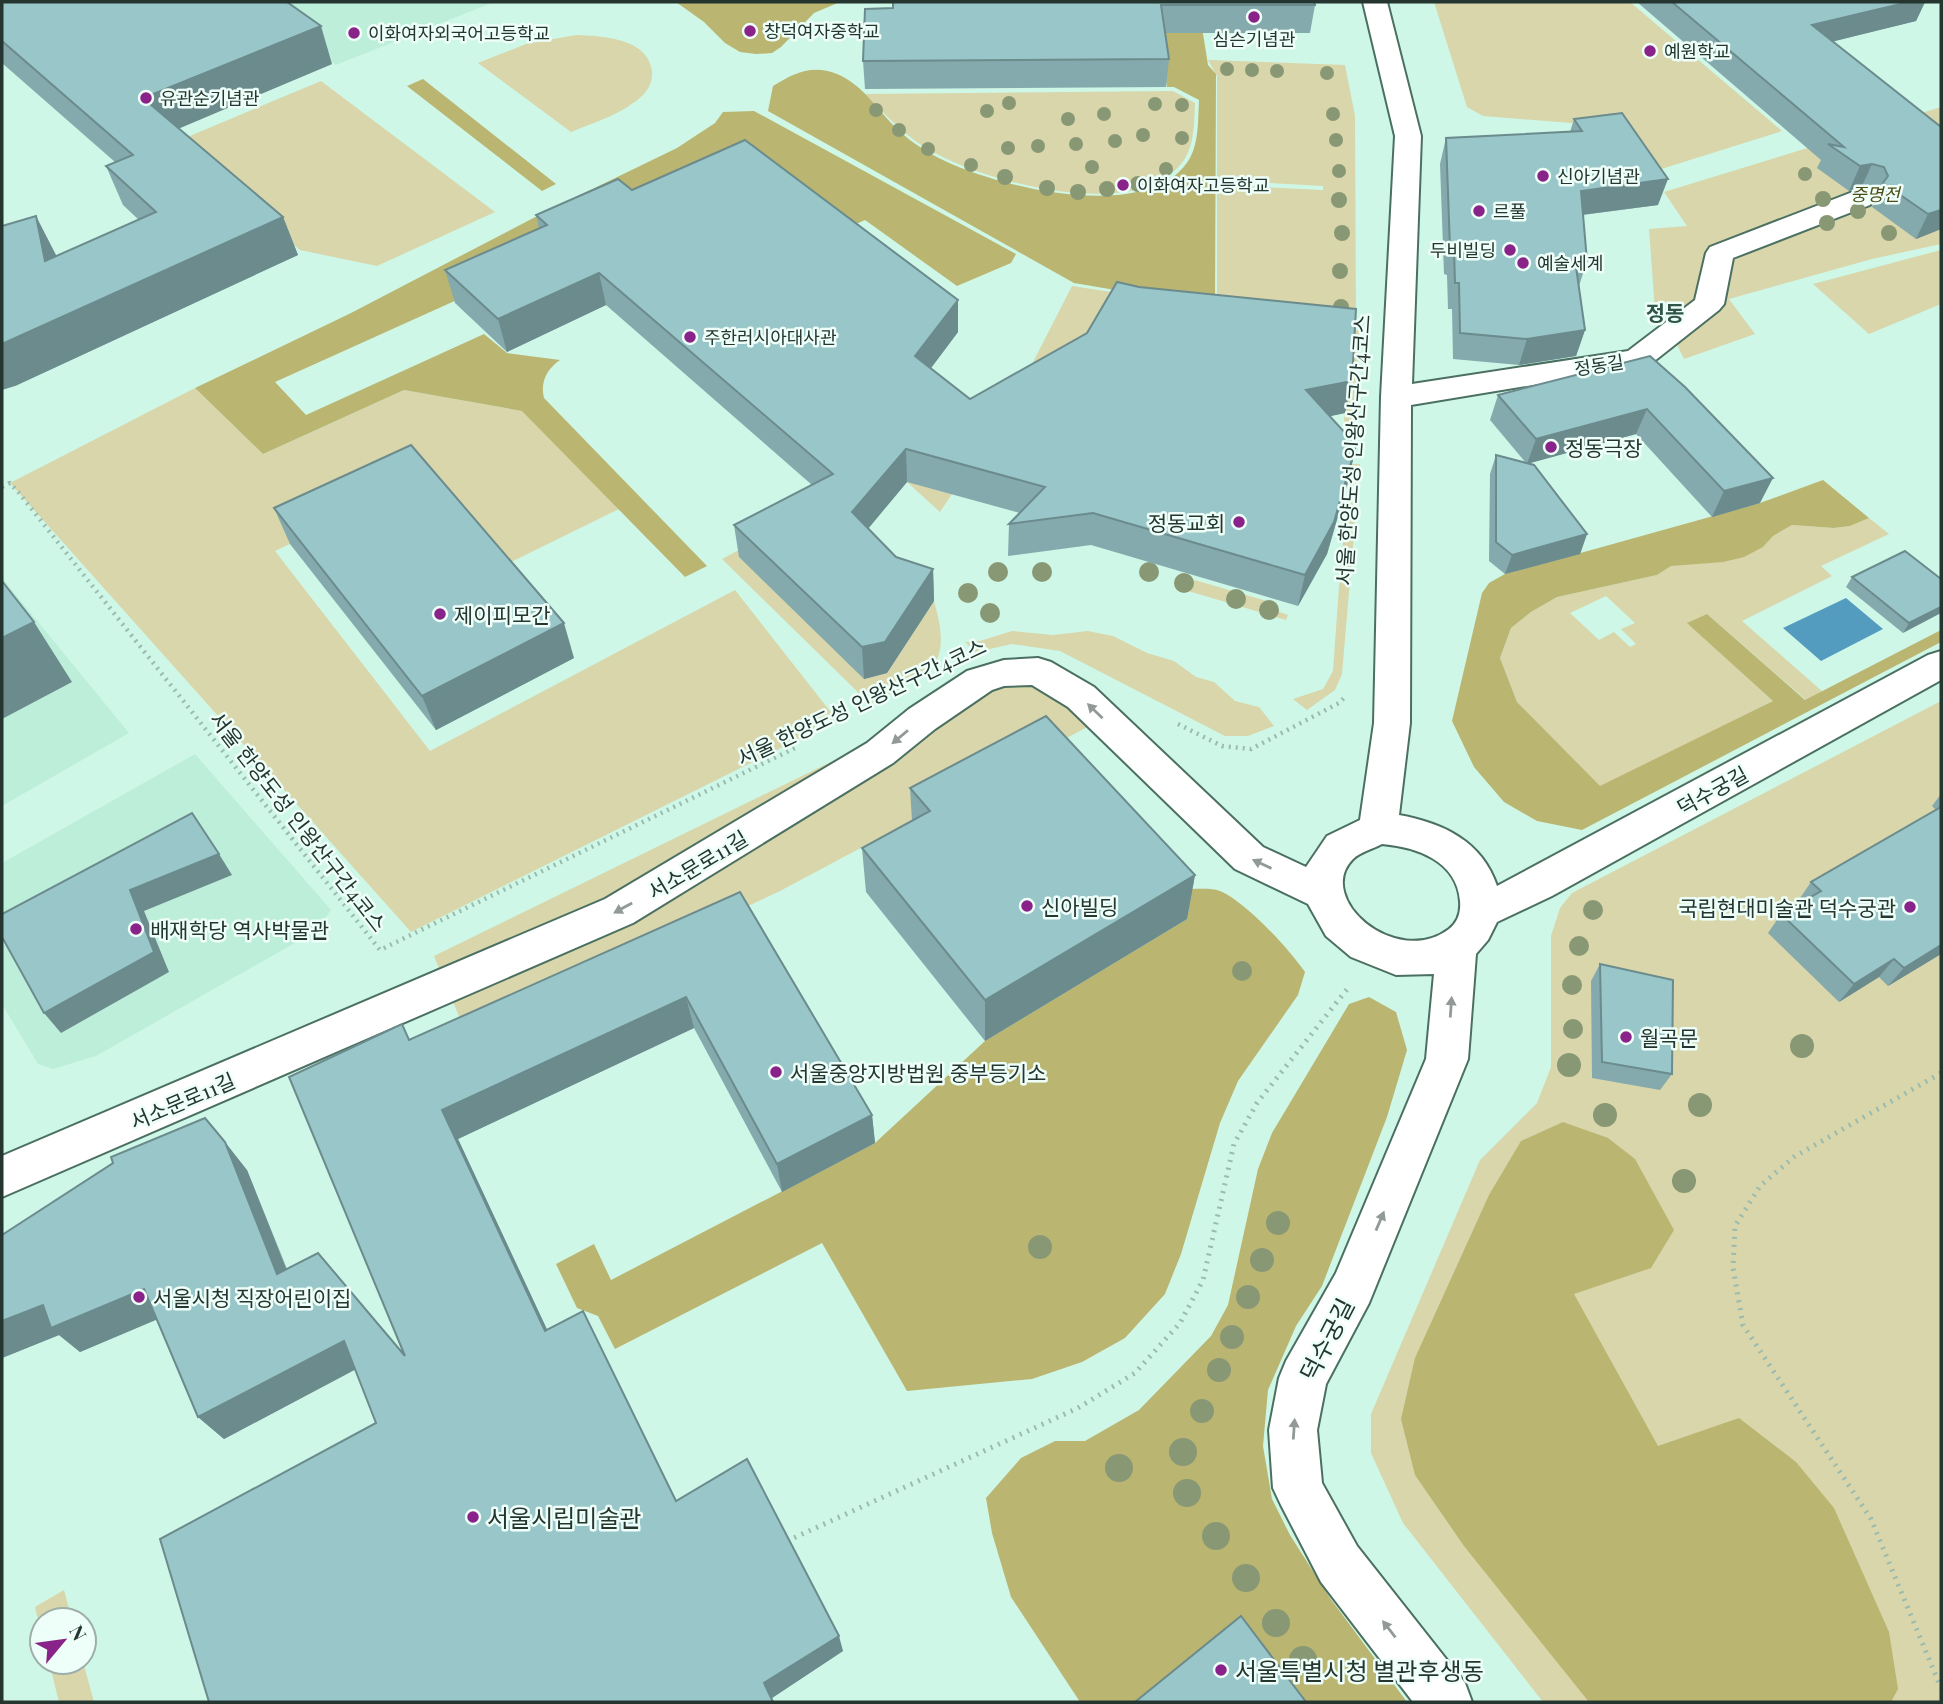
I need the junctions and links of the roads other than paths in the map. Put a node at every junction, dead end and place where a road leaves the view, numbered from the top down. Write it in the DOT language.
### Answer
graph roads {
  1 [pos="1375,2"];
  2 [pos="1860,198"];
  3 [pos="1396,397"];
  4 [pos="1941,664"];
  5 [pos="1378,829"];
  6 [pos="1323,893"];
  7 [pos="1468,929"];
  8 [pos="2,1177"];
  9 [pos="1446,1702"];
  1 -- 3 [label="street"];
  2 -- 3 [label="street, 정동길"];
  3 -- 5 [label="street"];
  4 -- 7 [label="street, 덕수궁길"];
  5 -- 6 [label="street"];
  5 -- 7 [label="street"];
  6 -- 7 [label="street"];
  6 -- 8 [label="street, 서소문로11길, one-way"];
  9 -- 7 [label="street, 덕수궁길, one-way"];
}
